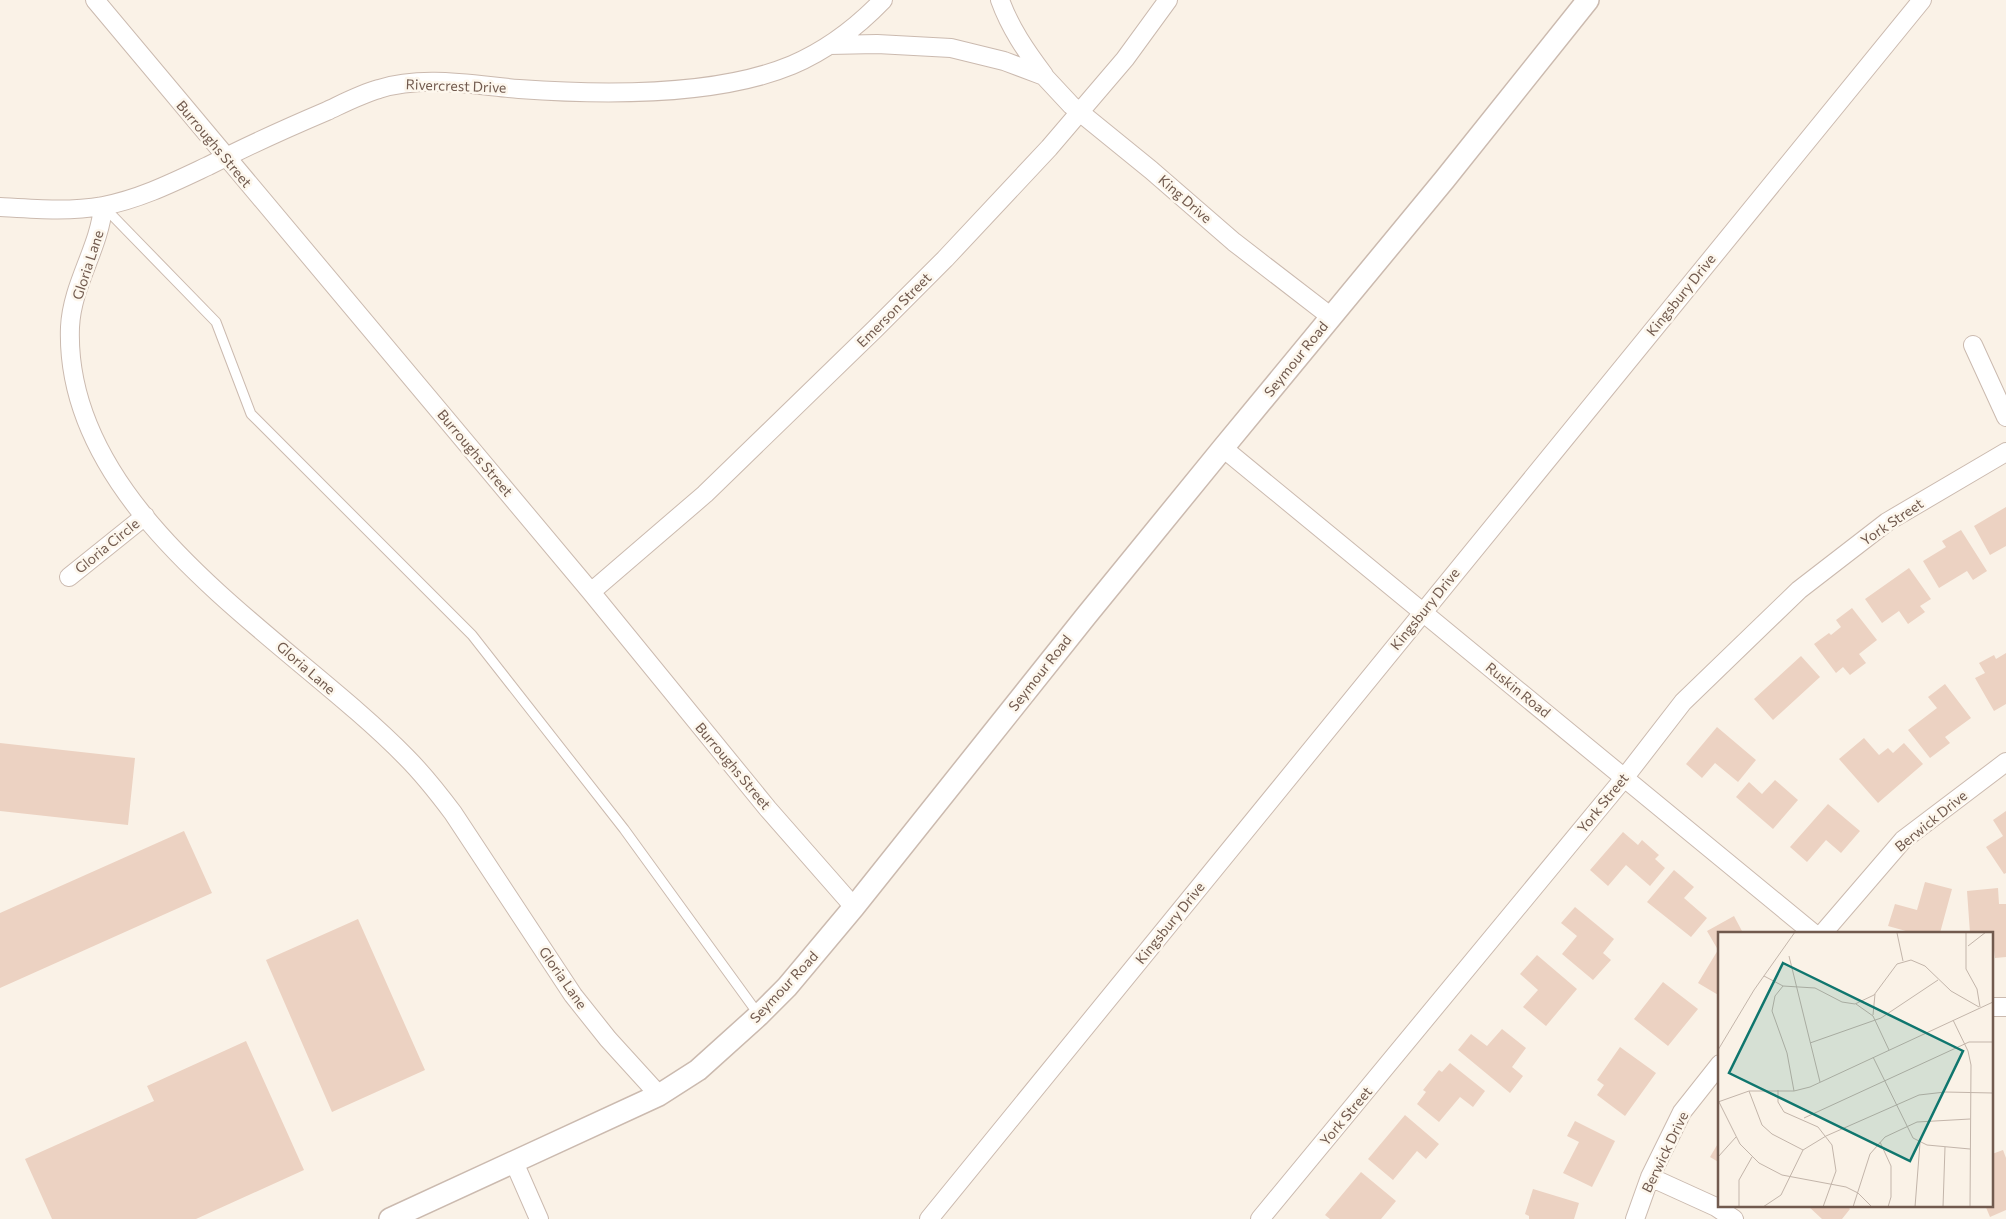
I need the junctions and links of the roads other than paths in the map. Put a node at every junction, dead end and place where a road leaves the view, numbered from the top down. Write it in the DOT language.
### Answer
graph roads {
  1 [pos="95,0"];
  2 [pos="883,0"];
  3 [pos="1000,0"];
  4 [pos="1168,0"];
  5 [pos="1588,0"];
  6 [pos="1922,0"];
  7 [pos="829,45"];
  8 [pos="1044,76"];
  9 [pos="1080,112"];
  10 [pos="225,157"];
  11 [pos="103,206"];
  12 [pos="0,207"];
  13 [pos="1330,316"];
  14 [pos="1973,345"];
  15 [pos="2006,416"];
  16 [pos="1223,448"];
  17 [pos="2006,452"];
  18 [pos="145,516"];
  19 [pos="69,577"];
  20 [pos="591,592"];
  21 [pos="1423,611"];
  22 [pos="2006,762"];
  23 [pos="1625,777"];
  24 [pos="854,907"];
  25 [pos="1812,932"];
  26 [pos="1824,932"];
  27 [pos="759,1015"];
  28 [pos="1718,1067"];
  29 [pos="659,1095"];
  30 [pos="514,1162"];
  31 [pos="1650,1177"];
  32 [pos="390,1219"];
  33 [pos="539,1219"];
  34 [pos="929,1219"];
  35 [pos="1260,1219"];
  36 [pos="1634,1219"];
  37 [pos="1734,1219"];
  1 -- 10 [label="street, Burroughs Street"];
  2 -- 7 [label="street, Rivercrest Drive"];
  3 -- 8 [label="street, King Drive"];
  4 -- 9 [label="street, Emerson Street"];
  5 -- 13 [label="street, Seymour Road"];
  6 -- 21 [label="street, Kingsbury Drive"];
  7 -- 8 [label="street, King Drive"];
  7 -- 10 [label="street, Rivercrest Drive"];
  8 -- 9 [label="street, King Drive"];
  9 -- 13 [label="street, King Drive"];
  9 -- 20 [label="street, Emerson Street"];
  10 -- 11 [label="street, Rivercrest Drive"];
  10 -- 20 [label="street, Burroughs Street"];
  11 -- 12 [label="street, Rivercrest Drive"];
  11 -- 18 [label="street, Gloria Lane"];
  11 -- 27 [label="lane"];
  13 -- 16 [label="street, Seymour Road"];
  14 -- 15 [label="street"];
  16 -- 21 [label="street, Ruskin Road"];
  16 -- 24 [label="street, Seymour Road"];
  17 -- 23 [label="street, York Street"];
  18 -- 19 [label="street, Gloria Circle"];
  18 -- 29 [label="street, Gloria Lane"];
  20 -- 24 [label="street, Burroughs Street"];
  21 -- 23 [label="street, Ruskin Road"];
  21 -- 34 [label="street, Kingsbury Drive"];
  22 -- 26 [label="street, Berwick Drive"];
  23 -- 25 [label="street, Ruskin Road"];
  23 -- 35 [label="street, York Street"];
  24 -- 27 [label="street, Seymour Road"];
  27 -- 29 [label="street, Seymour Road"];
  28 -- 31 [label="street, Berwick Drive"];
  29 -- 30 [label="street, Seymour Road"];
  30 -- 32 [label="street, Seymour Road"];
  30 -- 33 [label="street"];
  31 -- 36 [label="street, Berwick Drive"];
  31 -- 37 [label="street"];
}
